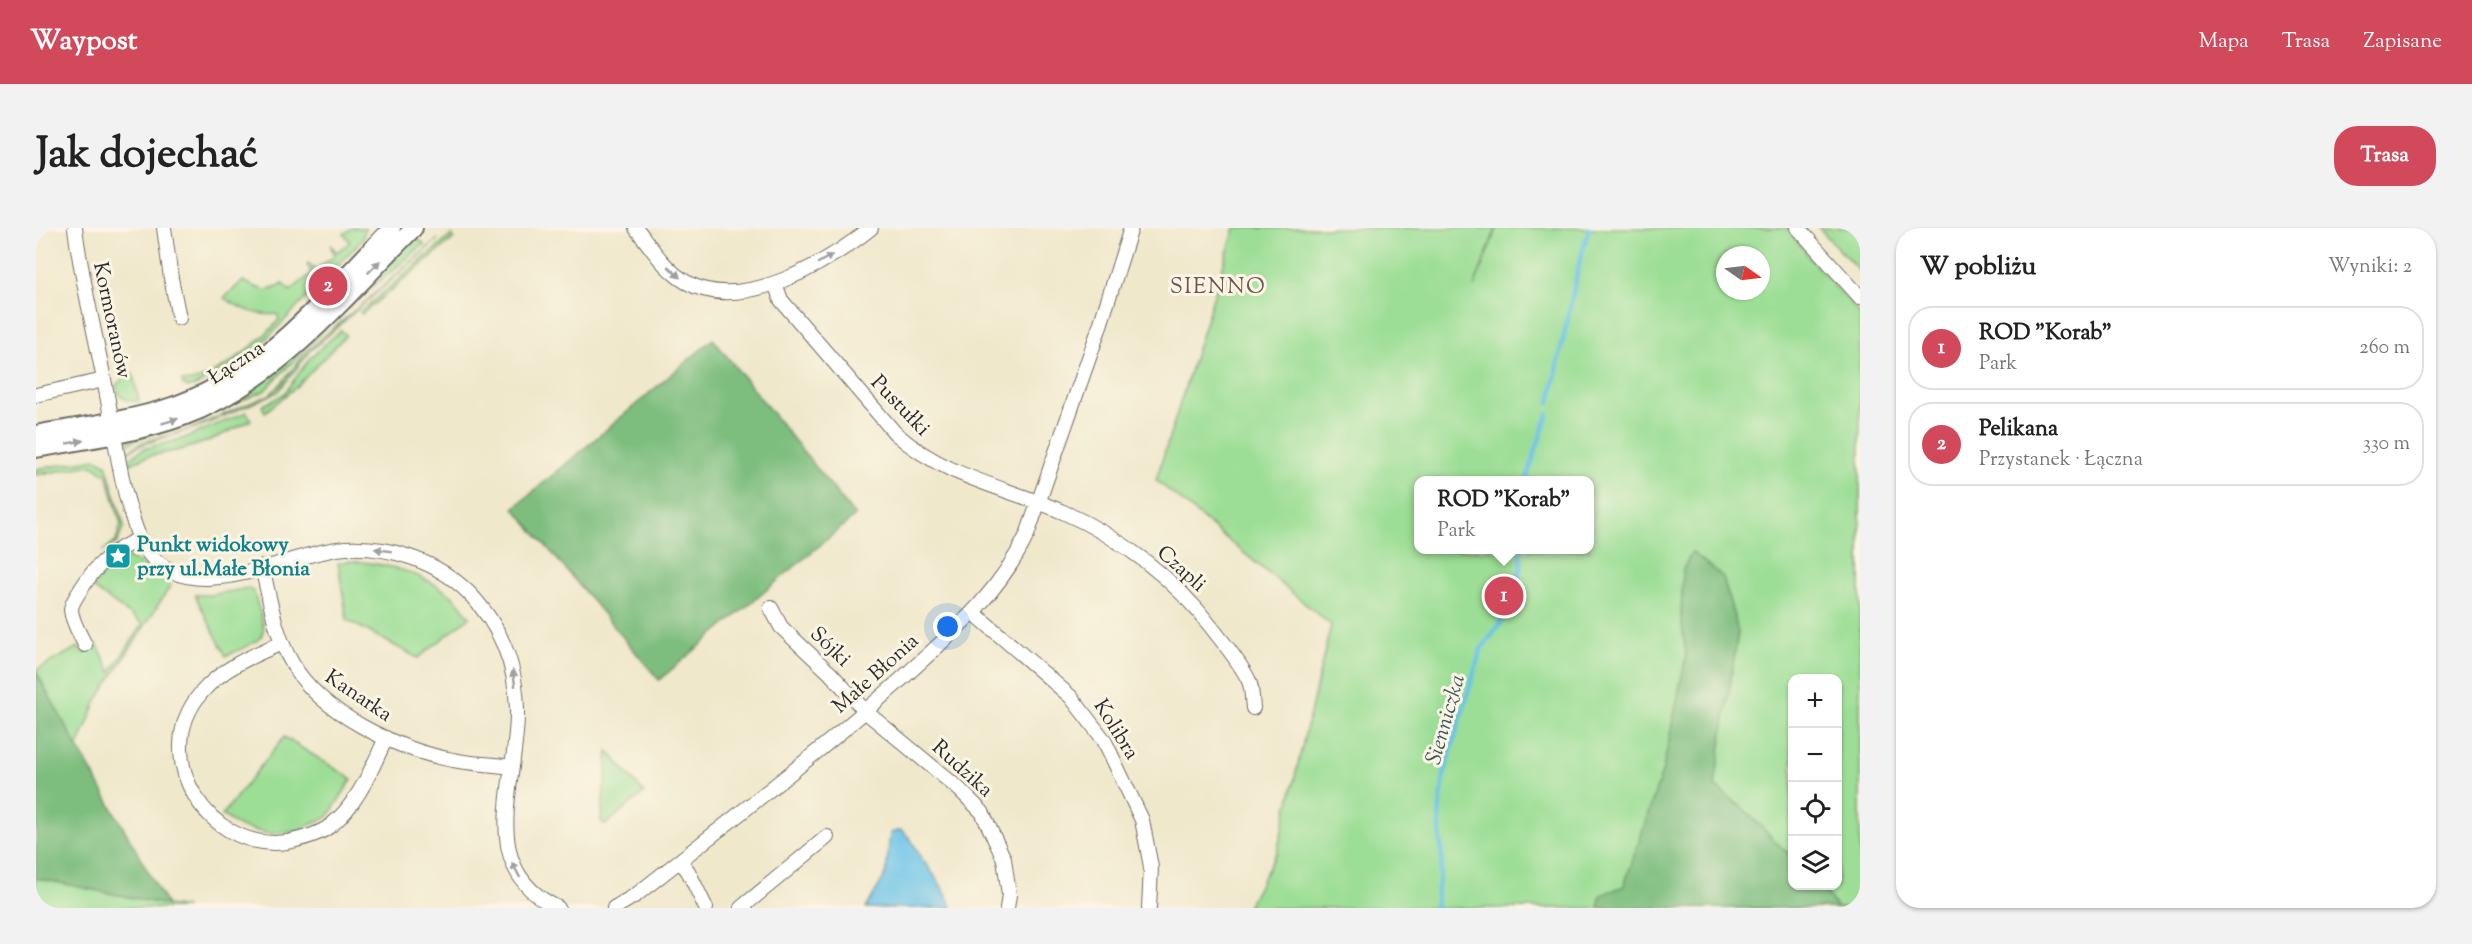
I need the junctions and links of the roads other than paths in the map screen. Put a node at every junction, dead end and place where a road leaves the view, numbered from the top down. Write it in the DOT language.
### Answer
graph roads {
  1 [pos="75,228"];
  2 [pos="164,228"];
  3 [pos="414,228"];
  4 [pos="636,228"];
  5 [pos="871,228"];
  6 [pos="1131,228"];
  7 [pos="1798,228"];
  8 [pos="392,232"];
  9 [pos="775,284"];
  10 [pos="1860,297"];
  11 [pos="179,318"];
  12 [pos="104,380"];
  13 [pos="36,395"];
  14 [pos="112,427"];
  15 [pos="36,434"];
  16 [pos="36,449"];
  17 [pos="1038,503"];
  18 [pos="140,539"];
  19 [pos="262,567"];
  20 [pos="771,608"];
  21 [pos="974,613"];
  22 [pos="282,643"];
  23 [pos="85,645"];
  24 [pos="1253,708"];
  25 [pos="866,712"];
  26 [pos="386,738"];
  27 [pos="512,766"];
  28 [pos="827,837"];
  29 [pos="680,861"];
  30 [pos="558,908"];
  31 [pos="614,908"];
  32 [pos="706,908"];
  33 [pos="741,908"];
  34 [pos="1007,908"];
  35 [pos="1149,908"];
  1 -- 12 [label="street, Kormoranów"];
  2 -- 11 [label="street"];
  3 -- 8 [label="street, Łączna"];
  4 -- 9 [label="street, one-way"];
  9 -- 5 [label="street, one-way"];
  6 -- 17 [label="street, Małe Błonia"];
  7 -- 10 [label="street"];
  8 -- 14 [label="street, Łączna"];
  9 -- 17 [label="street, Pustułki"];
  12 -- 13 [label="street"];
  12 -- 14 [label="street, Kormoranów"];
  14 -- 15 [label="street, Łączna"];
  16 -- 14 [label="street, Łączna, one-way"];
  14 -- 18 [label="street"];
  17 -- 21 [label="street, Małe Błonia"];
  17 -- 24 [label="street, Czapli"];
  18 -- 19 [label="street"];
  18 -- 23 [label="street"];
  19 -- 22 [label="street, Kanarka"];
  27 -- 19 [label="street, one-way"];
  20 -- 25 [label="street, Sójki"];
  21 -- 25 [label="street, Małe Błonia"];
  21 -- 35 [label="street, Kolibra"];
  22 -- 26 [label="street, Kanarka"];
  22 -- 26 [label="street"];
  25 -- 29 [label="street, Małe Błonia"];
  25 -- 34 [label="street, Rudzika"];
  26 -- 27 [label="street, Kanarka"];
  30 -- 27 [label="street, one-way"];
  28 -- 33 [label="street"];
  29 -- 31 [label="street, Małe Błonia"];
  29 -- 32 [label="street"];
}
